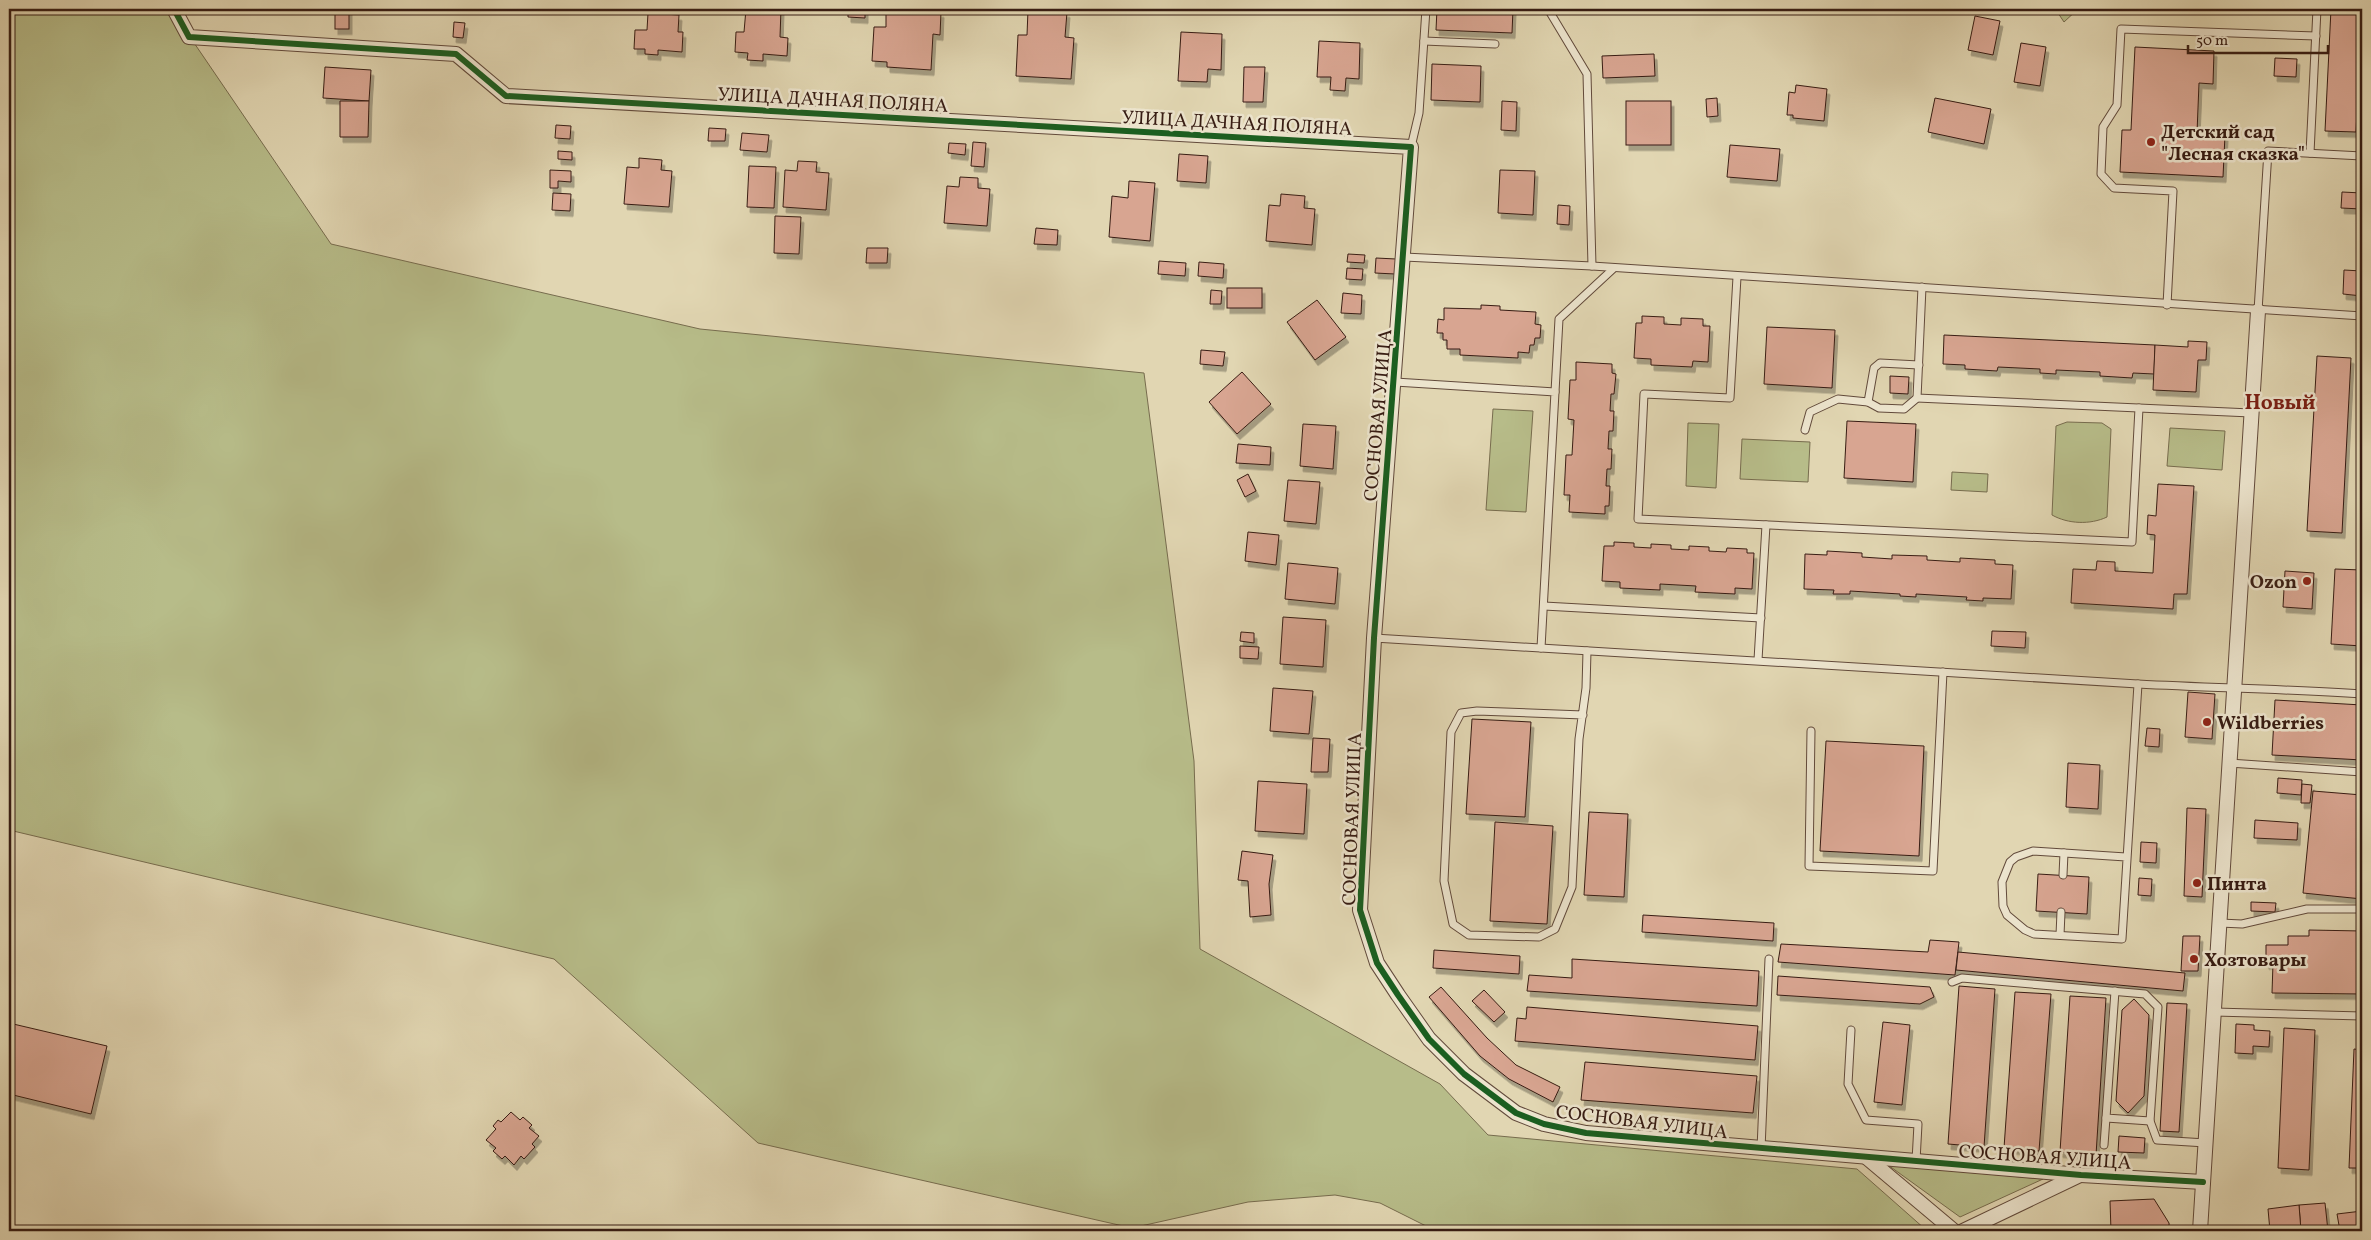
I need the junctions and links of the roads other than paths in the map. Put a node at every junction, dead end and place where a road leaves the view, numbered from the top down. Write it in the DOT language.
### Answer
graph roads {
  1 [pos="174,9"];
  2 [pos="1426,9"];
  3 [pos="1548,9"];
  4 [pos="2317,9"];
  5 [pos="2316,36"];
  6 [pos="1424,41"];
  7 [pos="1495,44"];
  8 [pos="1411,146"];
  9 [pos="2310,153"];
  10 [pos="2362,156"];
  11 [pos="1404,257"];
  12 [pos="1592,266"];
  13 [pos="1614,268"];
  14 [pos="1737,277"];
  15 [pos="1922,287"];
  16 [pos="2167,305"];
  17 [pos="2258,311"];
  18 [pos="2362,316"];
  19 [pos="1919,365"];
  20 [pos="1395,382"];
  21 [pos="1555,392"];
  22 [pos="1917,398"];
  23 [pos="1868,402"];
  24 [pos="2139,408"];
  25 [pos="2251,413"];
  26 [pos="1805,430"];
  27 [pos="1766,525"];
  28 [pos="1544,606"];
  29 [pos="1761,618"];
  30 [pos="1374,638"];
  31 [pos="1541,648"];
  32 [pos="1588,651"];
  33 [pos="1758,660"];
  34 [pos="1943,672"];
  35 [pos="2138,684"];
  36 [pos="2233,689"];
  37 [pos="2362,694"];
  38 [pos="1582,715"];
  39 [pos="1811,731"];
  40 [pos="2229,763"];
  41 [pos="2362,772"];
  42 [pos="2064,853"];
  43 [pos="2126,857"];
  44 [pos="2063,876"];
  45 [pos="2362,909"];
  46 [pos="2061,912"];
  47 [pos="2220,923"];
  48 [pos="2060,935"];
  49 [pos="1769,959"];
  50 [pos="1952,982"];
  51 [pos="2115,991"];
  52 [pos="2215,1012"];
  53 [pos="2362,1016"];
  54 [pos="1851,1030"];
  55 [pos="2106,1118"];
  56 [pos="2150,1121"];
  57 [pos="2206,1143"];
  58 [pos="2104,1145"];
  59 [pos="1761,1149"];
  60 [pos="1866,1157"];
  61 [pos="1916,1161"];
  62 [pos="2081,1175"];
  63 [pos="2203,1182"];
  64 [pos="1954,1231"];
  65 [pos="1964,1231"];
  66 [pos="2200,1231"];
  1 -- 8 [label="street, УЛИЦА ДАЧНАЯ ПОЛЯНА"];
  2 -- 6 [label="lane"];
  3 -- 12 [label="lane"];
  4 -- 5 [label="lane"];
  5 -- 9 [label="lane"];
  5 -- 16 [label="lane"];
  6 -- 7 [label="lane"];
  6 -- 8 [label="lane"];
  8 -- 11 [label="street"];
  9 -- 10 [label="lane"];
  9 -- 17 [label="lane"];
  11 -- 12 [label="lane"];
  11 -- 20 [label="street, СОСНОВАЯ УЛИЦА"];
  12 -- 13 [label="lane"];
  13 -- 14 [label="lane"];
  13 -- 21 [label="lane"];
  14 -- 15 [label="lane"];
  14 -- 27 [label="lane"];
  15 -- 16 [label="lane"];
  15 -- 19 [label="lane"];
  16 -- 17 [label="lane"];
  17 -- 18 [label="lane"];
  17 -- 25 [label="street"];
  19 -- 22 [label="lane"];
  19 -- 23 [label="lane"];
  20 -- 21 [label="lane"];
  20 -- 30 [label="street, СОСНОВАЯ УЛИЦА"];
  21 -- 28 [label="lane"];
  22 -- 23 [label="lane"];
  22 -- 24 [label="lane"];
  23 -- 26 [label="lane"];
  24 -- 25 [label="lane"];
  24 -- 27 [label="lane"];
  25 -- 36 [label="street"];
  27 -- 29 [label="lane"];
  28 -- 29 [label="lane"];
  28 -- 31 [label="lane"];
  29 -- 33 [label="lane"];
  30 -- 31 [label="lane"];
  30 -- 59 [label="street, СОСНОВАЯ УЛИЦА"];
  31 -- 32 [label="lane"];
  32 -- 33 [label="lane"];
  32 -- 38 [label="lane"];
  33 -- 34 [label="lane"];
  34 -- 35 [label="lane"];
  34 -- 39 [label="lane"];
  35 -- 36 [label="lane"];
  35 -- 43 [label="lane"];
  36 -- 37 [label="lane"];
  36 -- 40 [label="street"];
  38 -- 38 [label="lane"];
  40 -- 41 [label="lane"];
  40 -- 47 [label="street"];
  42 -- 43 [label="lane"];
  42 -- 44 [label="lane"];
  42 -- 48 [label="lane"];
  43 -- 48 [label="lane"];
  45 -- 47 [label="lane"];
  46 -- 48 [label="lane"];
  47 -- 52 [label="street"];
  49 -- 59 [label="lane"];
  50 -- 51 [label="lane"];
  51 -- 55 [label="lane"];
  51 -- 56 [label="lane"];
  52 -- 53 [label="lane"];
  52 -- 57 [label="street"];
  54 -- 61 [label="lane"];
  55 -- 56 [label="lane"];
  55 -- 58 [label="lane"];
  56 -- 57 [label="lane"];
  57 -- 63 [label="street"];
  59 -- 60 [label="street, СОСНОВАЯ УЛИЦА"];
  60 -- 61 [label="street, СОСНОВАЯ УЛИЦА"];
  60 -- 64 [label="street"];
  61 -- 62 [label="street, СОСНОВАЯ УЛИЦА"];
  62 -- 63 [label="street, СОСНОВАЯ УЛИЦА"];
  62 -- 65 [label="street"];
  63 -- 66 [label="street"];
}
